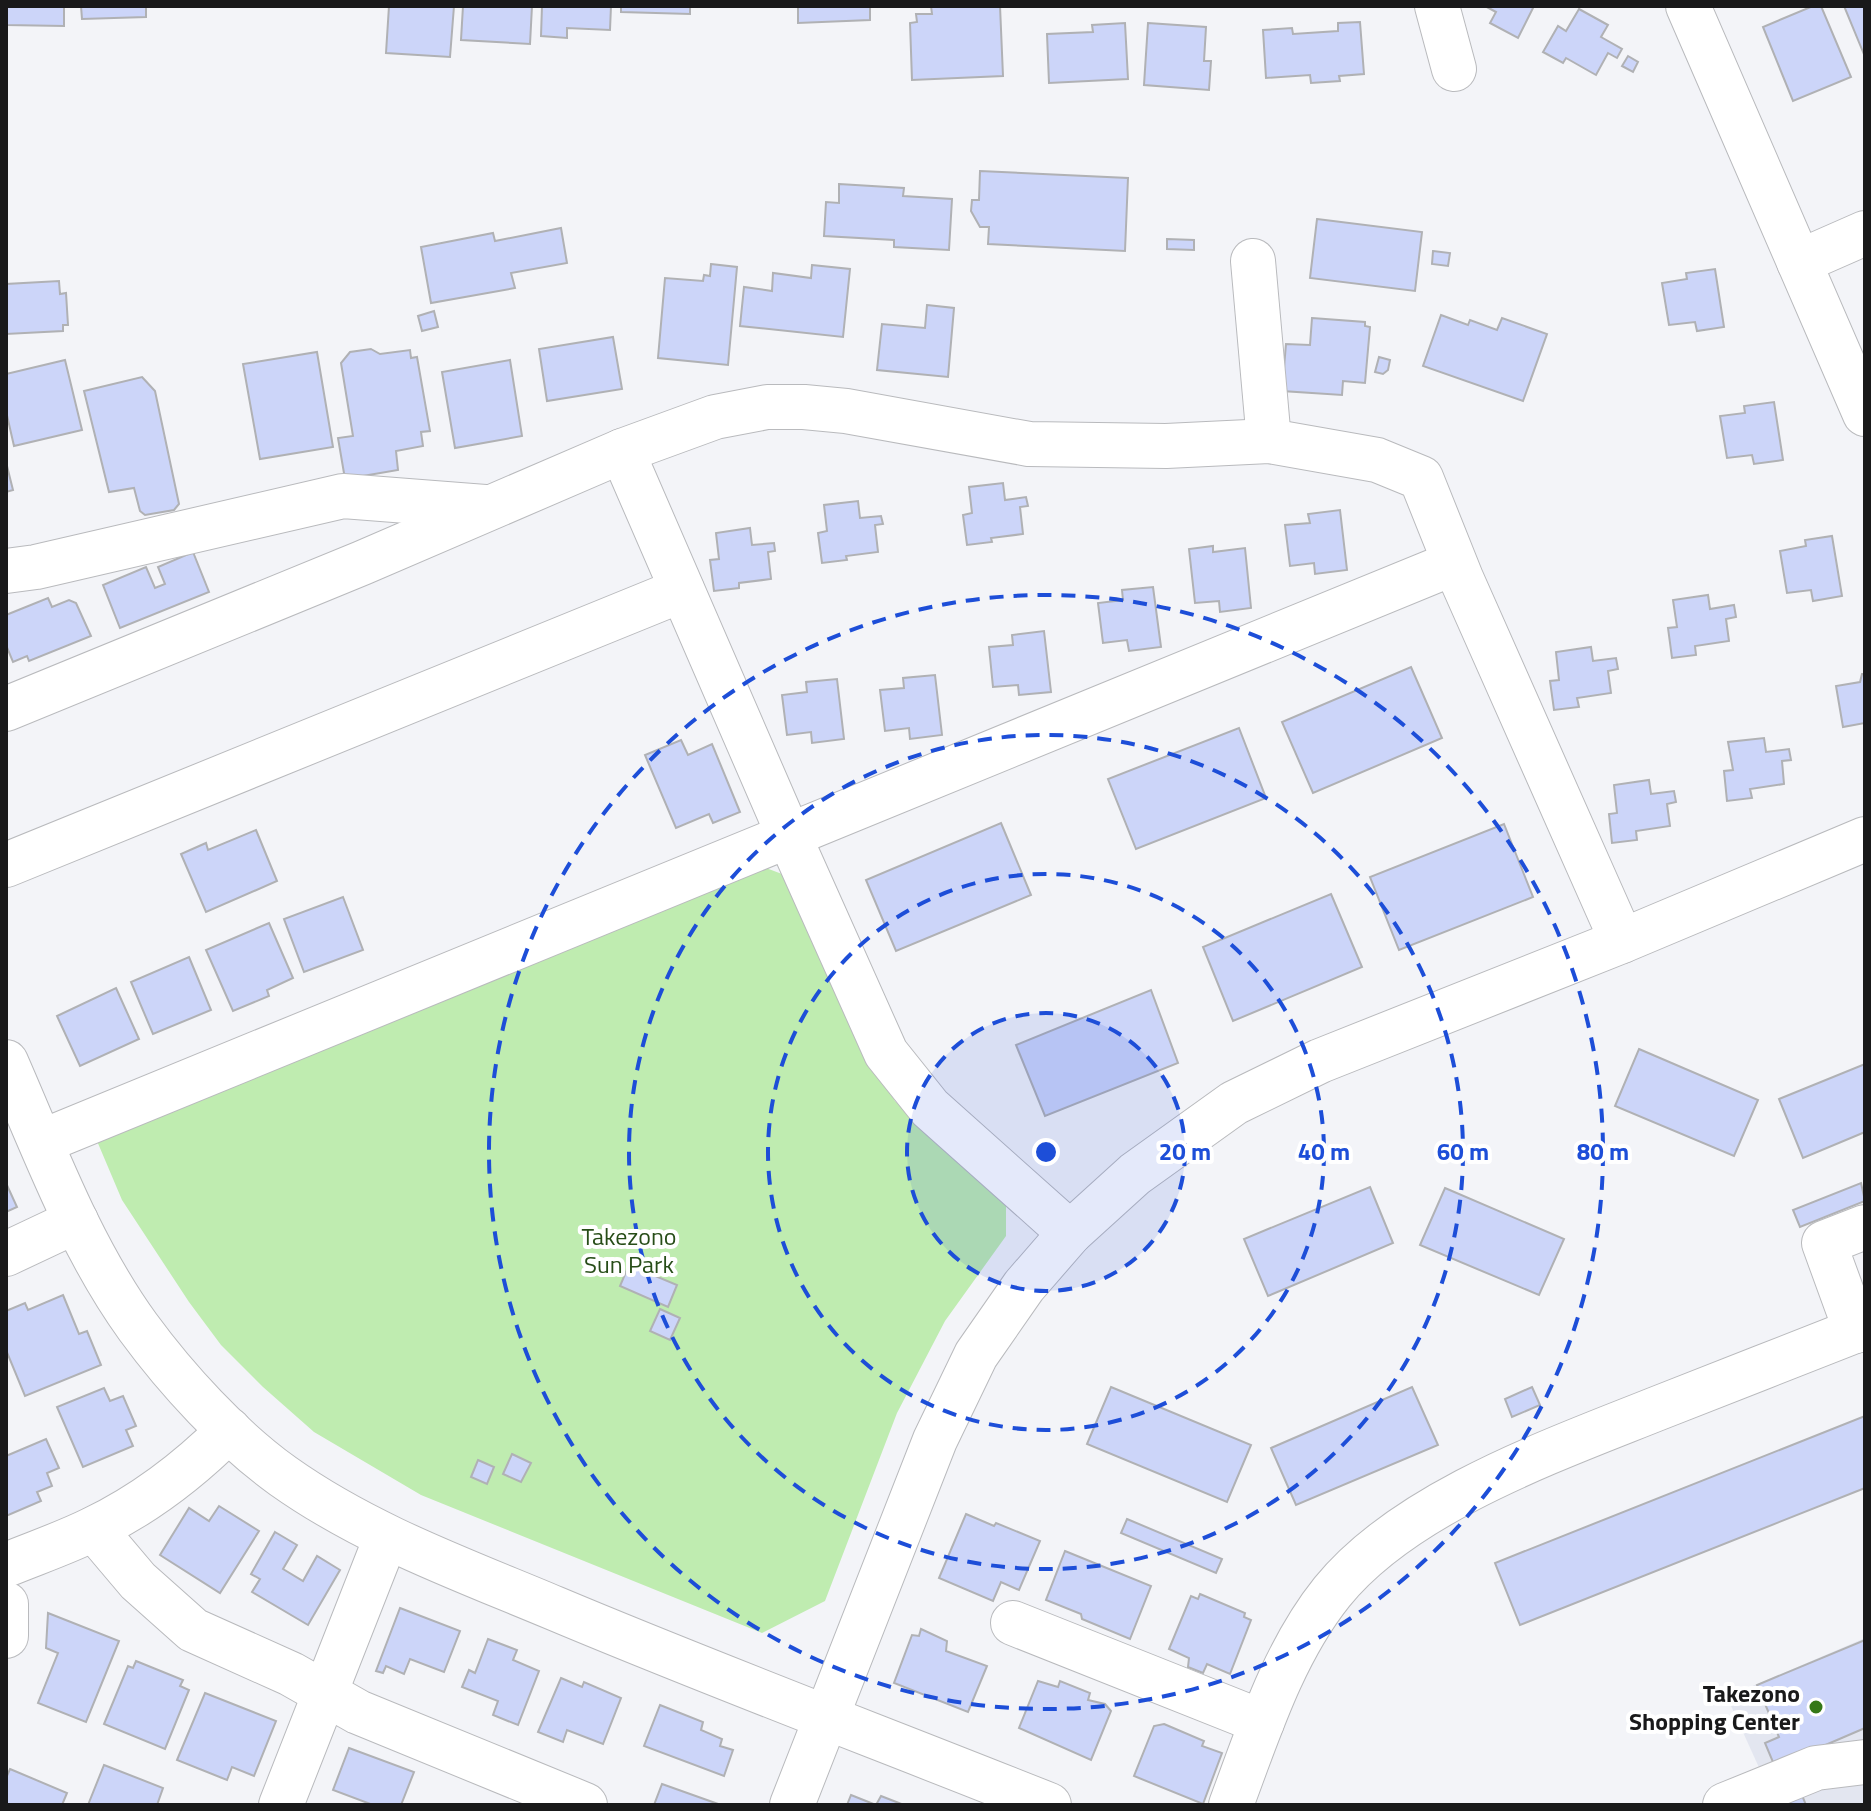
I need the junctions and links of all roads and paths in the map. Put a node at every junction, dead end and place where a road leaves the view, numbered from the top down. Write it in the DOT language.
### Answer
graph roads {
  1 [pos="1437,6"];
  2 [pos="1694,8"];
  3 [pos="1454,69"];
  4 [pos="1865,233"];
  5 [pos="1253,261"];
  6 [pos="1799,262"];
  7 [pos="1862,399"];
  8 [pos="1269,441"];
  9 [pos="622,451"];
  10 [pos="491,507"];
  11 [pos="1454,563"];
  12 [pos="6,571"];
  13 [pos="682,590"];
  14 [pos="6,709"];
  15 [pos="789,836"];
  16 [pos="1865,839"];
  17 [pos="6,865"];
  18 [pos="1622,941"];
  19 [pos="6,1062"];
  20 [pos="41,1142"];
  21 [pos="76,1221"];
  22 [pos="1865,1227"];
  23 [pos="1070,1233"];
  24 [pos="6,1254"];
  25 [pos="1861,1329"];
  26 [pos="229,1430"];
  27 [pos="94,1529"];
  28 [pos="386,1538"];
  29 [pos="6,1565"];
  30 [pos="6,1604"];
  31 [pos="1013,1623"];
  32 [pos="6,1636"];
  33 [pos="326,1693"];
  34 [pos="825,1716"];
  35 [pos="1262,1722"];
  36 [pos="1865,1762"];
  37 [pos="281,1805"];
  38 [pos="585,1805"];
  39 [pos="792,1805"];
  40 [pos="1049,1805"];
  41 [pos="1231,1805"];
  42 [pos="1725,1805"];
  1 -- 3 [label="street"];
  2 -- 6 [label="street"];
  4 -- 6 [label="street"];
  5 -- 8 [label="street"];
  6 -- 7 [label="street"];
  8 -- 9 [label="street"];
  8 -- 11 [label="street"];
  9 -- 10 [label="street"];
  9 -- 13 [label="street"];
  10 -- 12 [label="street"];
  10 -- 14 [label="street"];
  11 -- 15 [label="street"];
  11 -- 18 [label="street"];
  13 -- 15 [label="street"];
  13 -- 17 [label="street"];
  15 -- 20 [label="street"];
  15 -- 23 [label="street"];
  16 -- 18 [label="street"];
  18 -- 23 [label="street"];
  19 -- 20 [label="street"];
  20 -- 21 [label="street"];
  21 -- 24 [label="street"];
  21 -- 26 [label="street"];
  22 -- 25 [label="street"];
  23 -- 34 [label="street"];
  25 -- 35 [label="street"];
  26 -- 27 [label="street"];
  26 -- 28 [label="street"];
  27 -- 29 [label="street"];
  27 -- 33 [label="street"];
  28 -- 33 [label="street"];
  28 -- 34 [label="street"];
  30 -- 32 [label="street"];
  31 -- 35 [label="street"];
  33 -- 37 [label="street"];
  33 -- 38 [label="street"];
  34 -- 39 [label="street"];
  34 -- 40 [label="street"];
  35 -- 41 [label="street"];
  36 -- 42 [label="street"];
}
